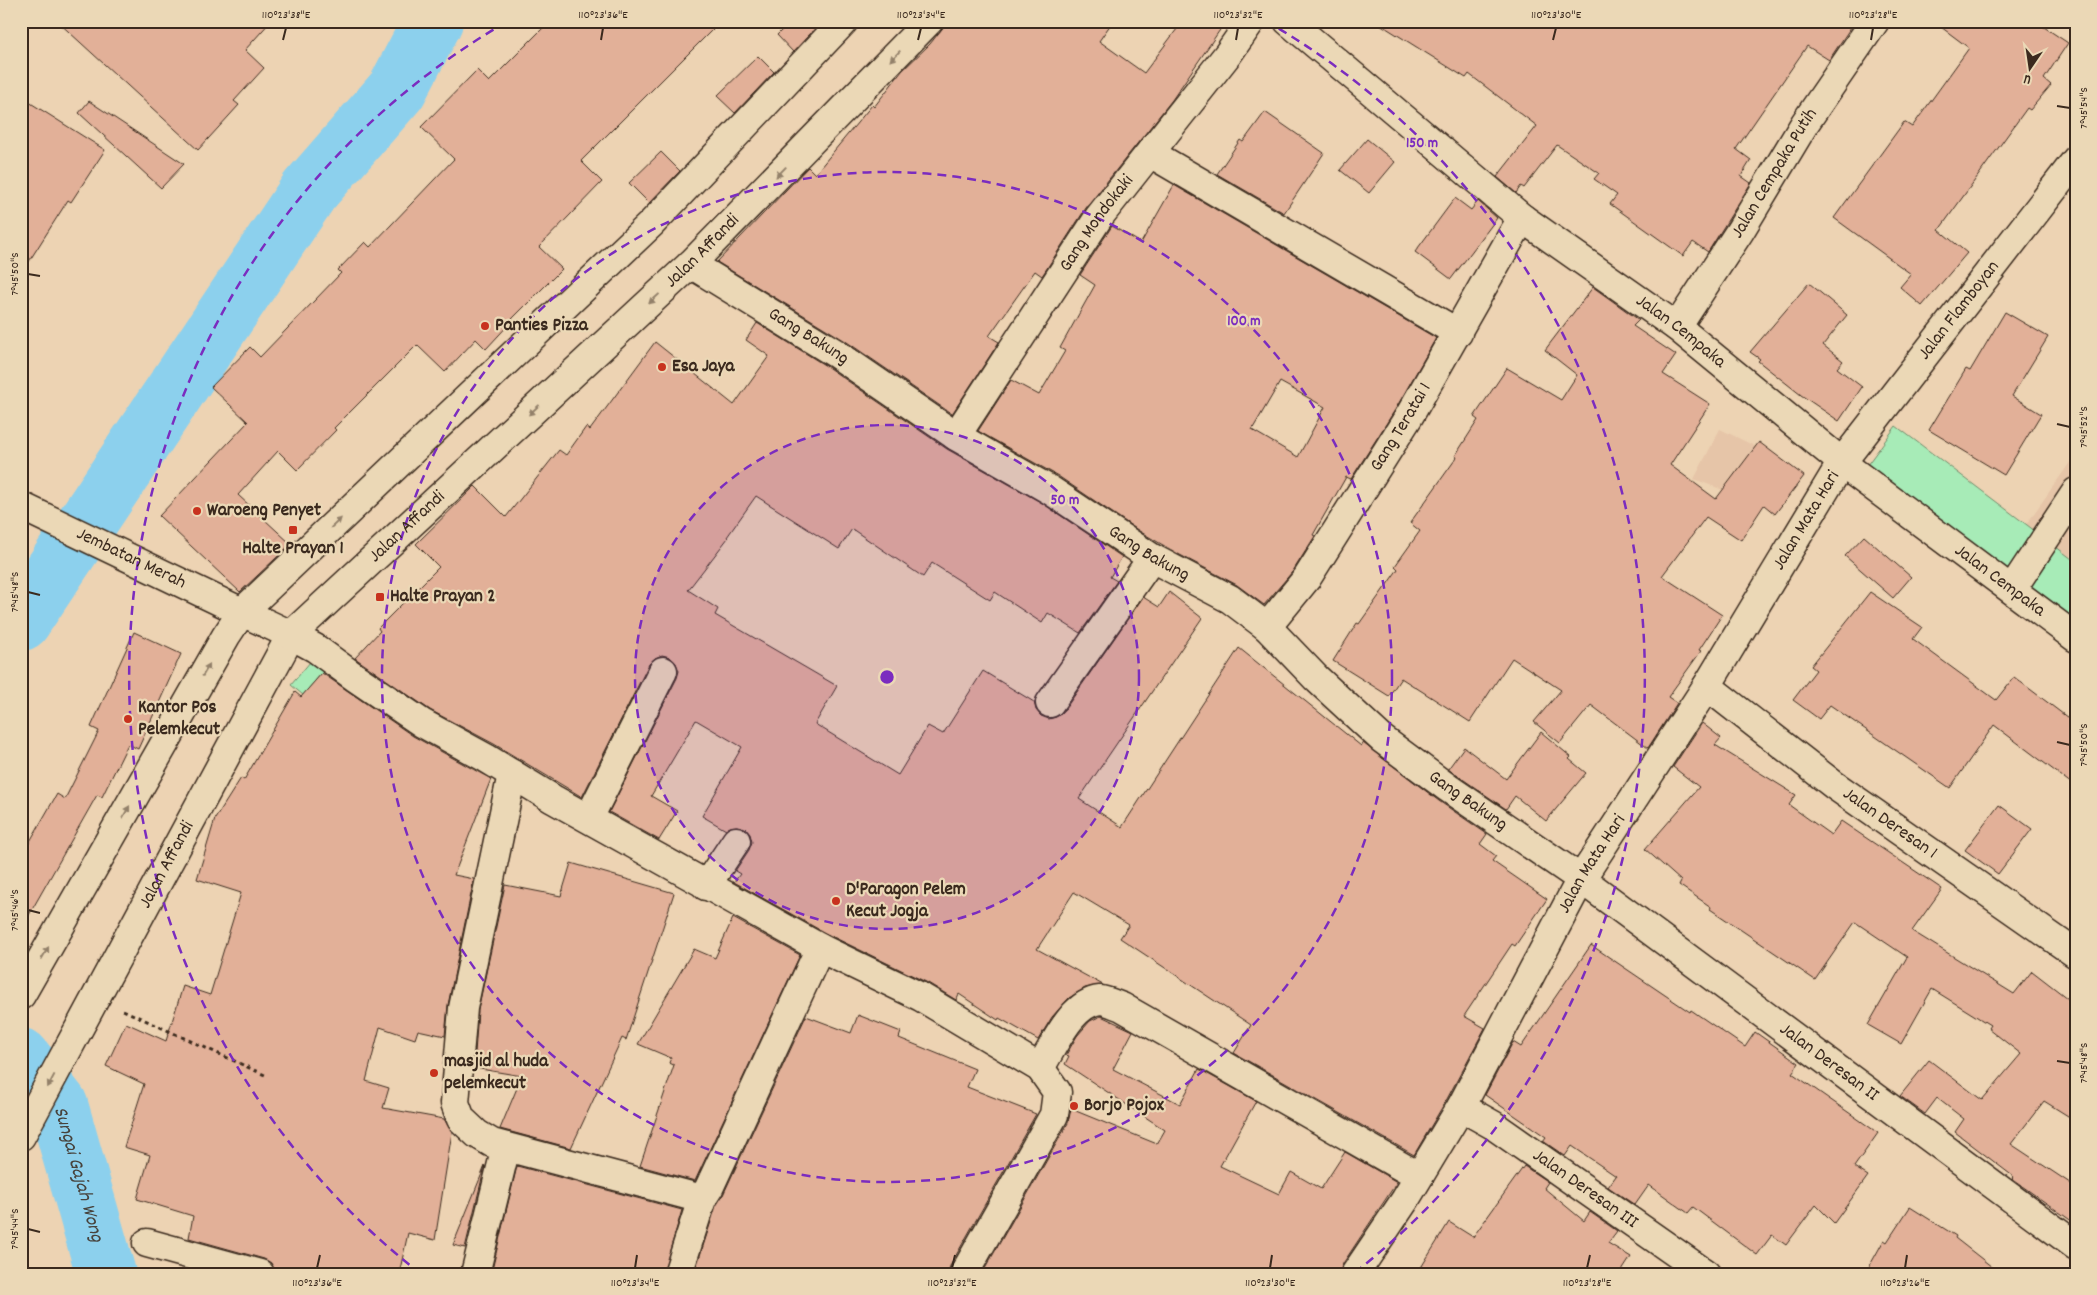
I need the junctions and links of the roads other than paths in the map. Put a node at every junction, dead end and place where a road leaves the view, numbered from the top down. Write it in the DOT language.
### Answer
graph roads {
  1 [pos="844,21"];
  2 [pos="929,21"];
  3 [pos="1251,21"];
  4 [pos="1288,21"];
  5 [pos="1875,21"];
  6 [pos="1150,153"];
  7 [pos="2076,160"];
  8 [pos="1522,218"];
  9 [pos="691,264"];
  10 [pos="1678,327"];
  11 [pos="1458,333"];
  12 [pos="956,436"];
  13 [pos="1842,462"];
  14 [pos="2076,492"];
  15 [pos="21,506"];
  16 [pos="1152,558"];
  17 [pos="2012,589"];
  18 [pos="242,612"];
  19 [pos="1267,628"];
  20 [pos="291,635"];
  21 [pos="2076,638"];
  22 [pos="663,671"];
  23 [pos="1707,686"];
  24 [pos="1050,703"];
  25 [pos="512,774"];
  26 [pos="589,818"];
  27 [pos="736,841"];
  28 [pos="1581,879"];
  29 [pos="706,886"];
  30 [pos="820,948"];
  31 [pos="2076,954"];
  32 [pos="21,995"];
  33 [pos="1040,1068"];
  34 [pos="1461,1107"];
  35 [pos="21,1136"];
  36 [pos="506,1147"];
  37 [pos="1418,1176"];
  38 [pos="702,1199"];
  39 [pos="147,1243"];
  40 [pos="2076,1246"];
  41 [pos="260,1274"];
  42 [pos="476,1274"];
  43 [pos="678,1274"];
  44 [pos="964,1274"];
  45 [pos="1355,1274"];
  46 [pos="1706,1274"];
  18 -- 1 [label="street, one-way"];
  2 -- 9 [label="street, Jalan Affandi, one-way"];
  3 -- 6 [label="street, Gang Mondokaki"];
  4 -- 8 [label="street, Jalan Cempaka"];
  5 -- 10 [label="street, Jalan Cempaka Putih"];
  6 -- 11 [label="street"];
  6 -- 12 [label="street, Gang Mondokaki"];
  7 -- 13 [label="street, Jalan Flamboyan"];
  8 -- 10 [label="street, Jalan Cempaka"];
  8 -- 11 [label="street, Gang Teratai 1"];
  9 -- 12 [label="street, Gang Bakung"];
  9 -- 20 [label="street, Jalan Affandi, one-way"];
  10 -- 13 [label="street, Jalan Cempaka"];
  11 -- 19 [label="street, Gang Teratai 1"];
  12 -- 16 [label="street, Gang Bakung"];
  13 -- 17 [label="street, Jalan Cempaka"];
  13 -- 23 [label="street, Jalan Mata Hari"];
  14 -- 17 [label="street"];
  15 -- 18 [label="street, Jembatan Merah"];
  16 -- 19 [label="street, Gang Bakung"];
  16 -- 24 [label="street"];
  17 -- 21 [label="street, Jalan Cempaka"];
  18 -- 20 [label="street, Jembatan Merah"];
  32 -- 18 [label="street, one-way"];
  19 -- 28 [label="street, Gang Bakung"];
  20 -- 25 [label="street, Jembatan Merah"];
  20 -- 35 [label="street, Jalan Affandi, one-way"];
  22 -- 26 [label="street"];
  23 -- 28 [label="street, Jalan Mata Hari"];
  23 -- 31 [label="street, Jalan Deresan 1"];
  25 -- 26 [label="street, Jembatan Merah"];
  25 -- 36 [label="street"];
  26 -- 29 [label="street, Jembatan Merah"];
  27 -- 29 [label="street"];
  28 -- 34 [label="street, Jalan Mata Hari"];
  28 -- 40 [label="street, Jalan Deresan II"];
  29 -- 30 [label="street, Jembatan Merah"];
  30 -- 33 [label="street, Jembatan Merah"];
  30 -- 38 [label="street"];
  33 -- 37 [label="street"];
  33 -- 44 [label="street"];
  34 -- 37 [label="street, Jalan Mata Hari"];
  34 -- 46 [label="street, Jalan Deresan III"];
  36 -- 38 [label="street"];
  36 -- 42 [label="street"];
  37 -- 45 [label="street, Jalan Mata Hari"];
  38 -- 43 [label="street"];
  39 -- 41 [label="street"];
}
